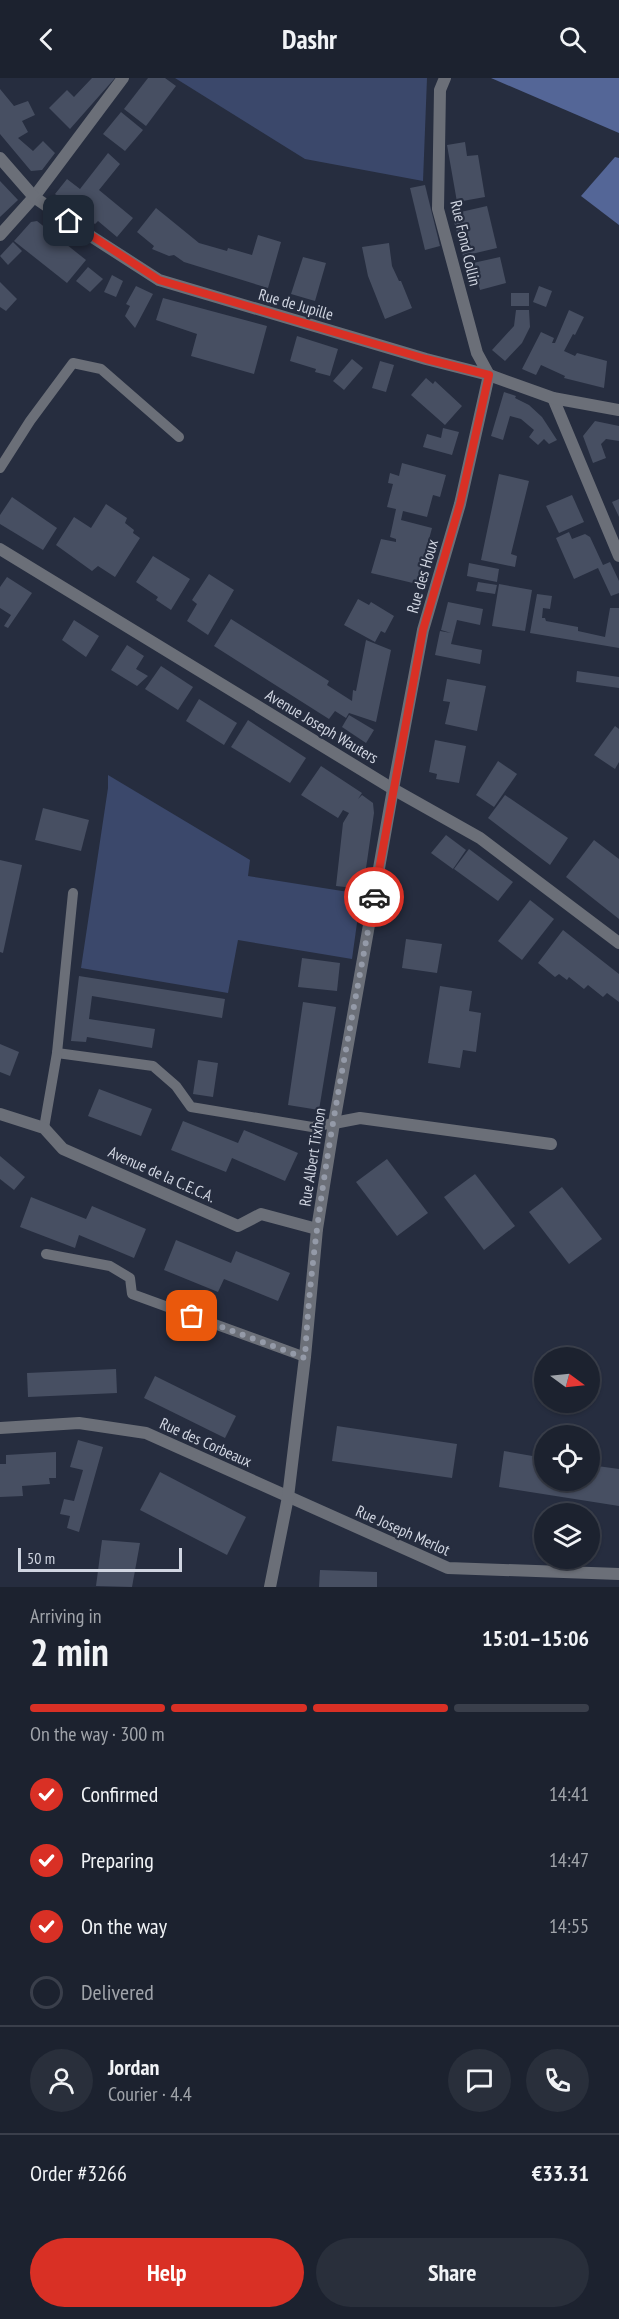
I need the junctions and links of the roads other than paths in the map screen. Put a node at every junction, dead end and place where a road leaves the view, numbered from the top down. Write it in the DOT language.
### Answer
graph roads {
  1 [pos="123,78"];
  2 [pos="445,78"];
  3 [pos="0,158"];
  4 [pos="34,197"];
  5 [pos="0,234"];
  6 [pos="489,375"];
  7 [pos="553,398"];
  8 [pos="619,410"];
  9 [pos="179,437"];
  10 [pos="0,468"];
  11 [pos="0,549"];
  12 [pos="619,556"];
  13 [pos="393,789"];
  14 [pos="74,893"];
  15 [pos="619,943"];
  16 [pos="57,1053"];
  17 [pos="0,1114"];
  18 [pos="334,1123"];
  19 [pos="44,1128"];
  20 [pos="551,1144"];
  21 [pos="317,1229"];
  22 [pos="46,1254"];
  23 [pos="305,1358"];
  24 [pos="0,1428"];
  25 [pos="288,1497"];
  26 [pos="619,1574"];
  27 [pos="270,1587"];
  1 -- 4 [label="street"];
  2 -- 6 [label="street, Rue Fond Collin"];
  3 -- 4 [label="street, Rue de Jupille"];
  4 -- 5 [label="street"];
  4 -- 6 [label="street, Rue de Jupille"];
  6 -- 7 [label="street, Rue de Jupille"];
  6 -- 13 [label="street, Rue des Houx"];
  7 -- 8 [label="street, Rue de Jupille"];
  7 -- 12 [label="street"];
  9 -- 10 [label="lane"];
  11 -- 13 [label="street, Avenue Joseph Wauters"];
  13 -- 15 [label="street, Avenue Joseph Wauters"];
  13 -- 18 [label="street, Rue Albert Tixhon"];
  14 -- 16 [label="lane"];
  16 -- 18 [label="lane"];
  16 -- 19 [label="lane"];
  17 -- 19 [label="street, Avenue de la C.E.C.A."];
  18 -- 20 [label="street"];
  18 -- 21 [label="street, Rue Albert Tixhon"];
  19 -- 21 [label="street, Avenue de la C.E.C.A."];
  21 -- 23 [label="street, Rue Albert Tixhon"];
  22 -- 23 [label="lane"];
  23 -- 25 [label="street, Rue Albert Tixhon"];
  24 -- 25 [label="street, Rue des Corbeaux"];
  25 -- 26 [label="street, Rue Joseph Merlot"];
  25 -- 27 [label="street, Rue Albert Tixhon"];
}
